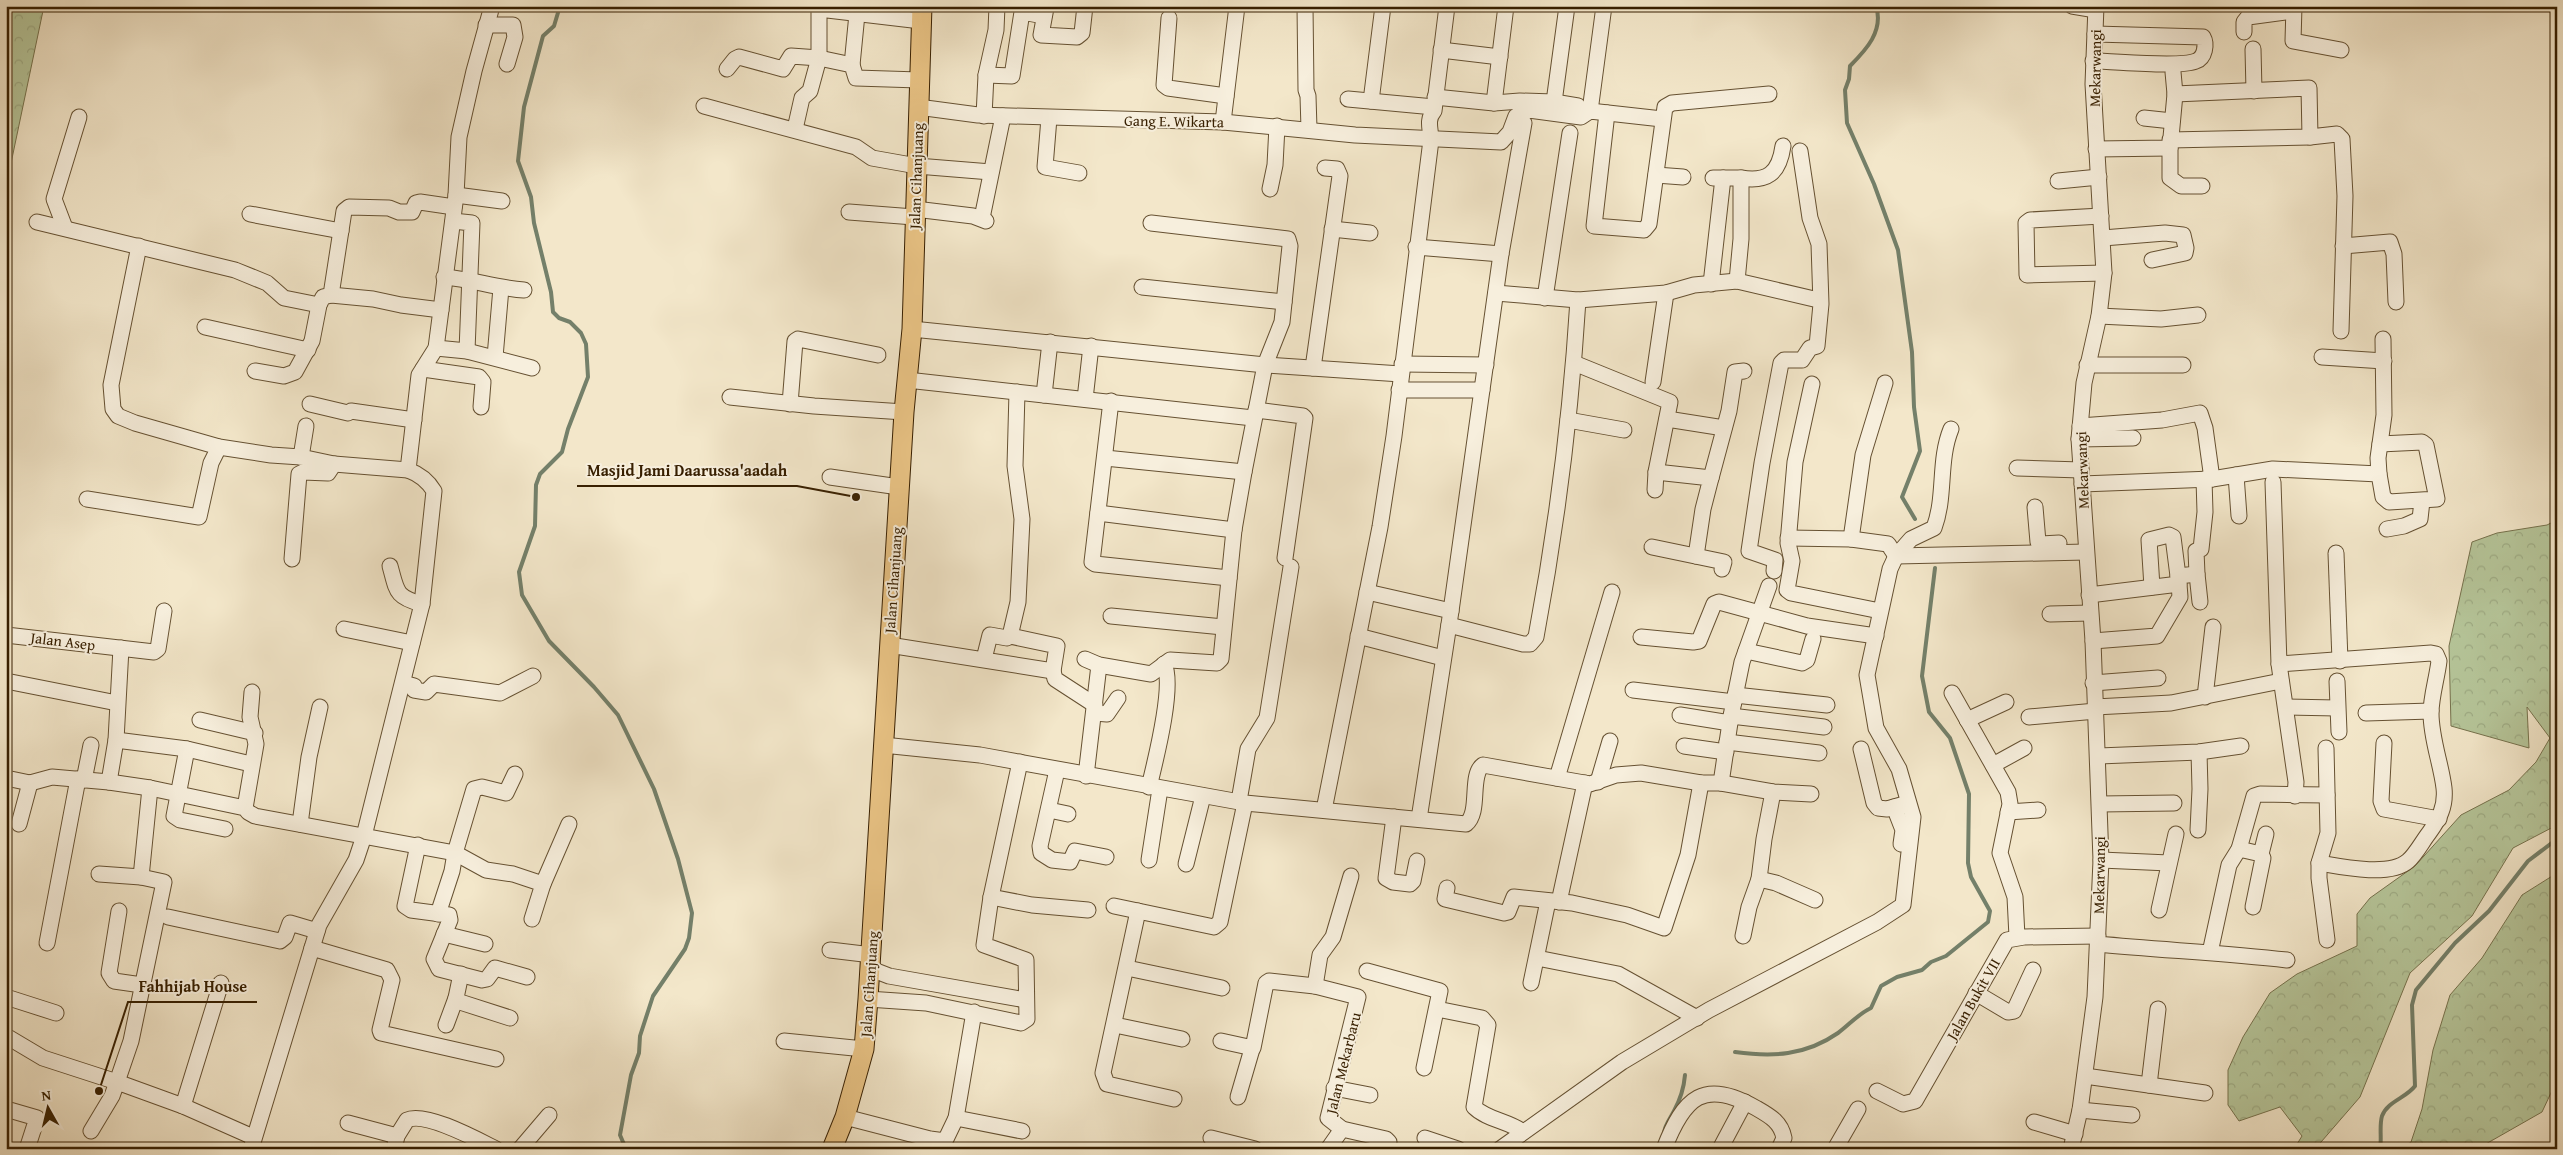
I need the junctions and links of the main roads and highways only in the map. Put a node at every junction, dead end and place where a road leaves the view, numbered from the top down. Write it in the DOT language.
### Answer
graph roads {
  1 [pos="921,13"];
  2 [pos="832,1149"];
  1 -- 2 [label="main road, Jalan Cihanjuang"];
}
